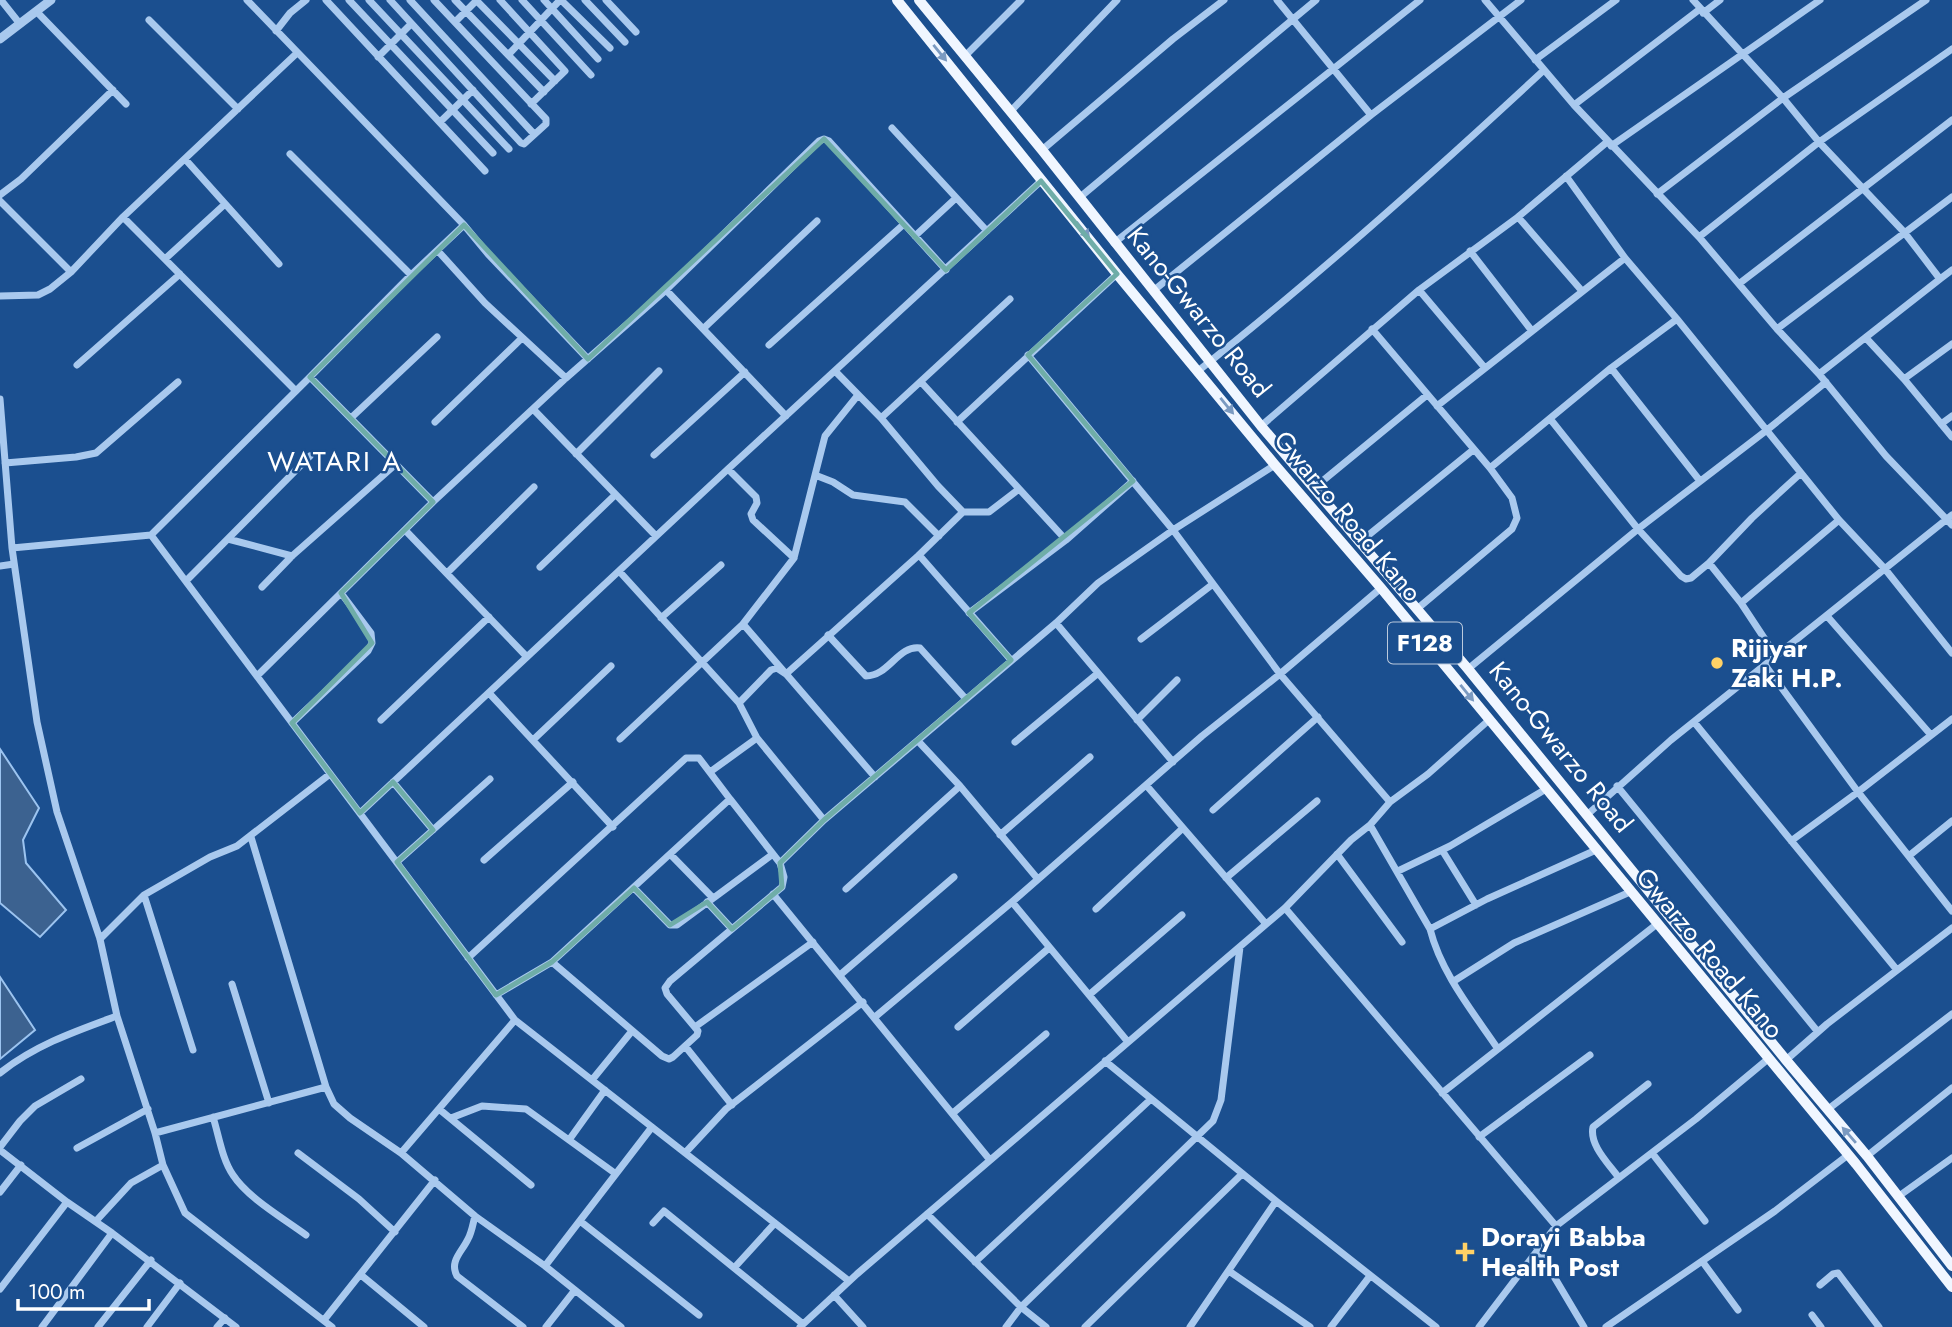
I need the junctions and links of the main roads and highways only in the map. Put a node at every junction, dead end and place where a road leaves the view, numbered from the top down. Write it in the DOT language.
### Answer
graph roads {
  1 [pos="897,0"];
  2 [pos="919,0"];
  3 [pos="1727,987"];
  4 [pos="1717,997"];
  5 [pos="1950,1259"];
  6 [pos="1952,1287"];
  1 -- 4 [label="main road, Gwarzo Road Kano / F128, one-way"];
  2 -- 3 [label="main road, Kano-Gwarzo Road / F128"];
  3 -- 4 [label="main road"];
  5 -- 3 [label="main road, Kano-Gwarzo Road / F128, one-way"];
  4 -- 6 [label="main road, Gwarzo Road Kano / F128"];
}
